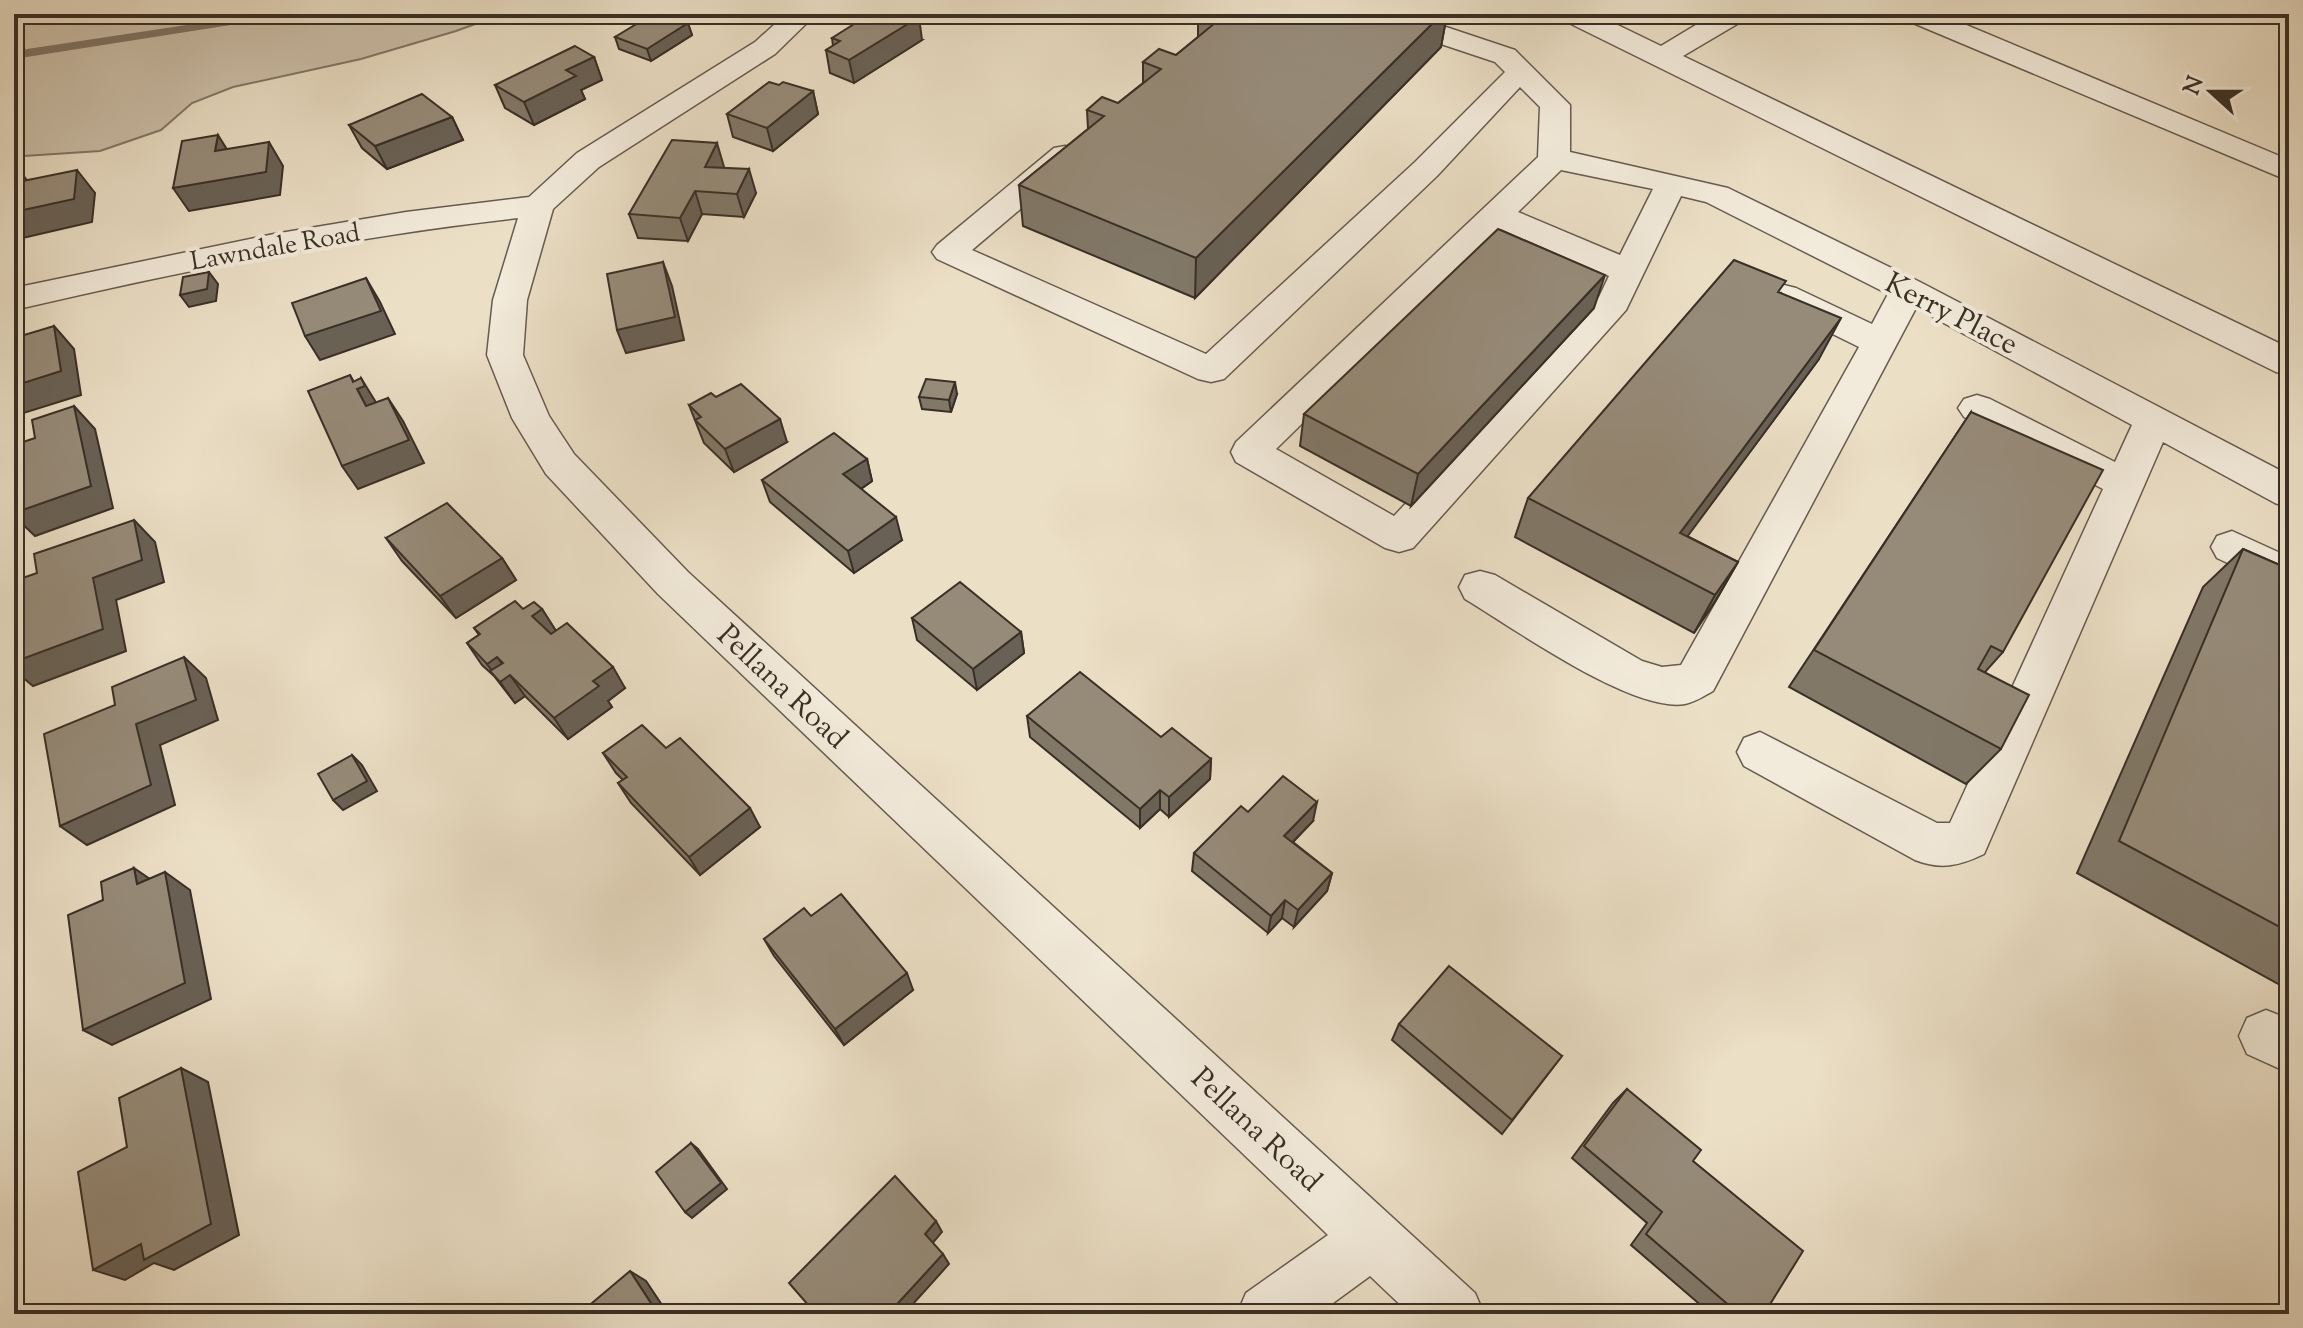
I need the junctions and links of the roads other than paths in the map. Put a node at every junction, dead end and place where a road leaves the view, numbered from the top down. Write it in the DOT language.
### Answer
graph roads {
  1 [pos="802,14"];
  2 [pos="1379,14"];
  3 [pos="1573,14"];
  4 [pos="1734,14"];
  5 [pos="1916,14"];
  6 [pos="1662,57"];
  7 [pos="1524,74"];
  8 [pos="1091,133"];
  9 [pos="1554,159"];
  10 [pos="2289,171"];
  11 [pos="1671,184"];
  12 [pos="538,206"];
  13 [pos="1496,215"];
  14 [pos="1627,271"];
  15 [pos="1750,283"];
  16 [pos="1908,290"];
  17 [pos="14,299"];
  18 [pos="1879,342"];
  19 [pos="2289,363"];
  20 [pos="1977,408"];
  21 [pos="2153,420"];
  22 [pos="2125,485"];
  23 [pos="2289,493"];
  24 [pos="2232,547"];
  25 [pos="2289,576"];
  26 [pos="1480,587"];
  27 [pos="1760,752"];
  28 [pos="1373,1238"];
  29 [pos="1267,1314"];
  30 [pos="1454,1314"];
  1 -- 12 [label="street"];
  2 -- 7 [label="street"];
  3 -- 6 [label="street"];
  4 -- 6 [label="street"];
  5 -- 10 [label="street"];
  6 -- 19 [label="street"];
  7 -- 8 [label="street"];
  7 -- 9 [label="street"];
  9 -- 11 [label="street, Kerry Place"];
  9 -- 13 [label="street"];
  11 -- 14 [label="street"];
  11 -- 16 [label="street, Kerry Place"];
  12 -- 17 [label="street, Lawndale Road"];
  12 -- 28 [label="street, Pellana Road"];
  13 -- 14 [label="street"];
  13 -- 14 [label="street"];
  15 -- 18 [label="street"];
  16 -- 18 [label="street"];
  16 -- 21 [label="street, Kerry Place"];
  18 -- 26 [label="street"];
  20 -- 22 [label="street"];
  21 -- 22 [label="street"];
  21 -- 23 [label="street, Kerry Place"];
  22 -- 27 [label="street"];
  24 -- 25 [label="street"];
  28 -- 29 [label="street"];
  28 -- 30 [label="street, Pellana Road"];
}
